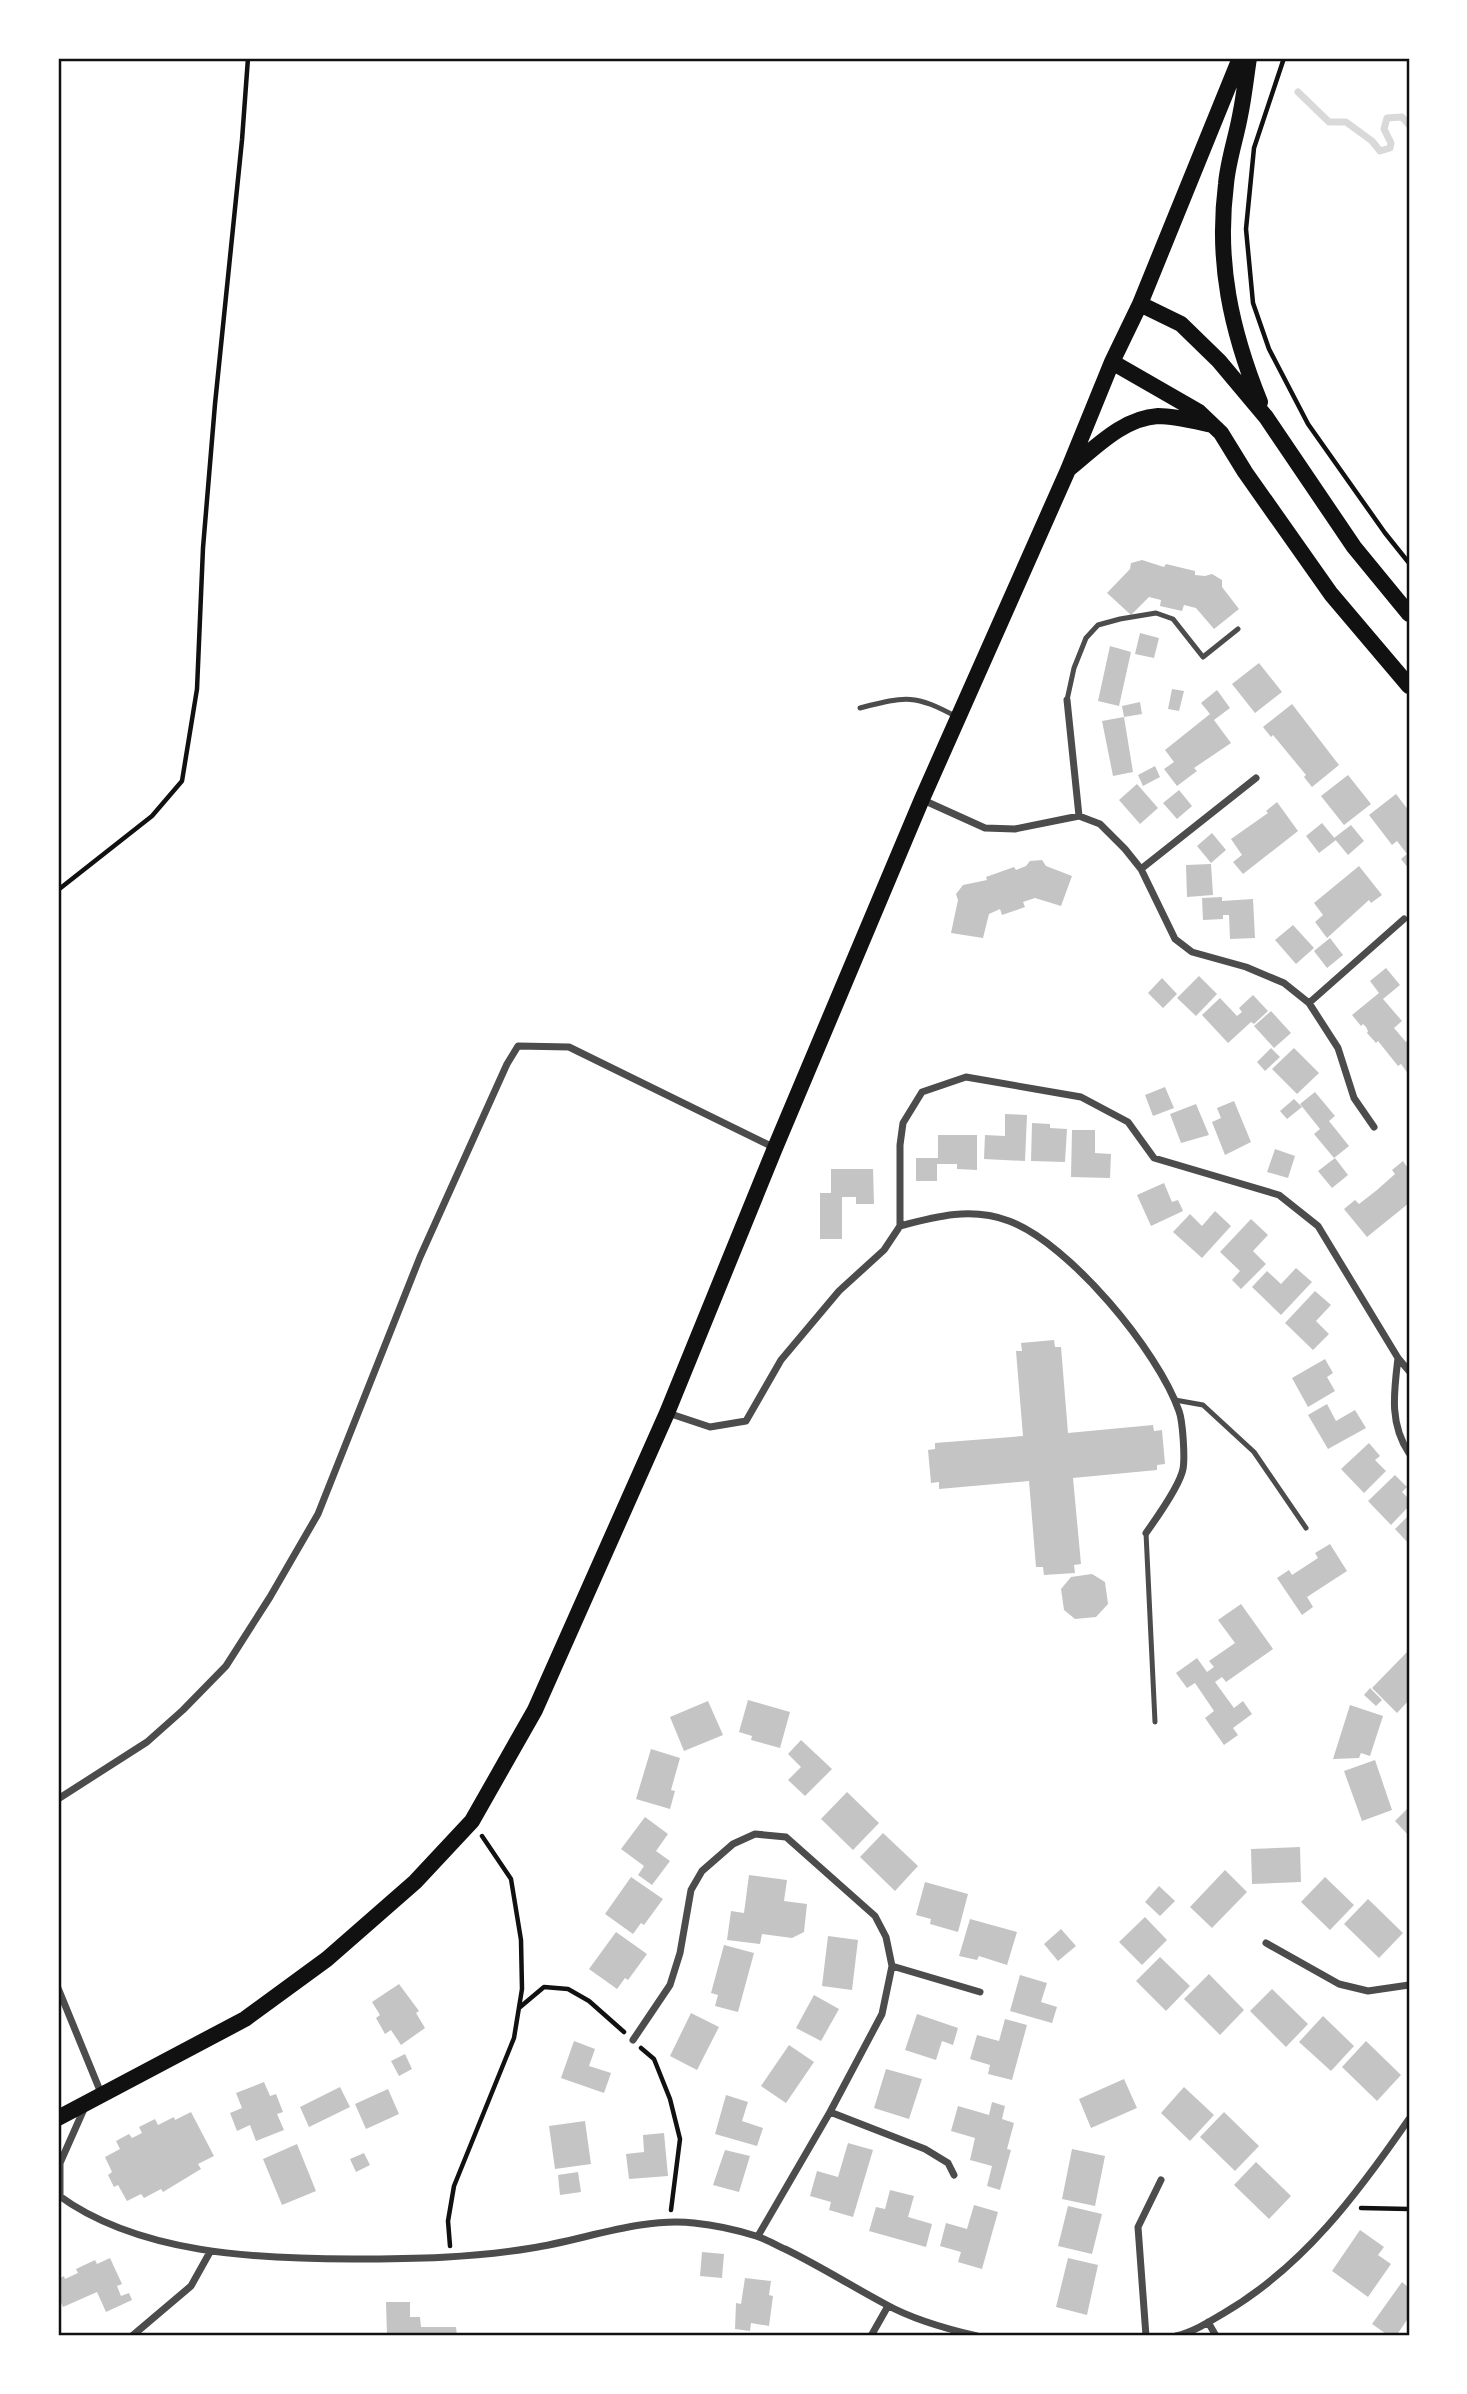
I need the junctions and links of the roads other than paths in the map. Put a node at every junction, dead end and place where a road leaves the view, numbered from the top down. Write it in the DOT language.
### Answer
graph roads {
  1 [pos="1240,58"];
  2 [pos="1249,58"];
  3 [pos="1140,304"];
  4 [pos="1112,362"];
  5 [pos="1266,418"];
  6 [pos="1212,425"];
  7 [pos="1068,470"];
  8 [pos="1409,614"];
  9 [pos="1238,629"];
  10 [pos="1409,687"];
  11 [pos="1067,700"];
  12 [pos="860,708"];
  13 [pos="958,718"];
  14 [pos="1256,778"];
  15 [pos="922,799"];
  16 [pos="1079,816"];
  17 [pos="1141,869"];
  18 [pos="1404,919"];
  19 [pos="1310,1003"];
  20 [pos="1374,1127"];
  21 [pos="775,1148"];
  22 [pos="900,1226"];
  23 [pos="1398,1358"];
  24 [pos="1409,1371"];
  25 [pos="1175,1400"];
  26 [pos="667,1413"];
  27 [pos="1409,1452"];
  28 [pos="1306,1528"];
  29 [pos="1146,1533"];
  30 [pos="1155,1722"];
  31 [pos="58,1799"];
  32 [pos="1266,1943"];
  33 [pos="892,1966"];
  34 [pos="1409,1985"];
  35 [pos="58,1988"];
  36 [pos="980,1992"];
  37 [pos="633,2040"];
  38 [pos="94,2097"];
  39 [pos="830,2112"];
  40 [pos="58,2118"];
  41 [pos="1409,2119"];
  42 [pos="954,2175"];
  43 [pos="1161,2180"];
  44 [pos="59,2196"];
  45 [pos="758,2236"];
  46 [pos="210,2252"];
  47 [pos="888,2306"];
  48 [pos="1208,2322"];
  49 [pos="132,2336"];
  50 [pos="871,2336"];
  51 [pos="977,2336"];
  52 [pos="1146,2336"];
  53 [pos="1176,2336"];
  54 [pos="1216,2336"];
  1 -- 3 [label="highway"];
  2 -- 5 [label="highway"];
  3 -- 4 [label="highway"];
  3 -- 5 [label="highway"];
  4 -- 6 [label="highway"];
  4 -- 7 [label="highway"];
  5 -- 8 [label="highway"];
  6 -- 7 [label="highway"];
  6 -- 10 [label="highway"];
  7 -- 13 [label="highway"];
  9 -- 11 [label="lane"];
  11 -- 16 [label="street"];
  12 -- 13 [label="lane"];
  13 -- 15 [label="highway"];
  14 -- 17 [label="street"];
  15 -- 16 [label="street"];
  15 -- 21 [label="highway"];
  16 -- 17 [label="street"];
  17 -- 19 [label="street"];
  18 -- 19 [label="street"];
  19 -- 20 [label="street"];
  21 -- 26 [label="highway"];
  21 -- 31 [label="street"];
  22 -- 23 [label="street"];
  22 -- 25 [label="street"];
  22 -- 26 [label="street"];
  23 -- 24 [label="street"];
  23 -- 27 [label="street"];
  25 -- 28 [label="lane"];
  25 -- 29 [label="street"];
  26 -- 38 [label="highway"];
  29 -- 30 [label="lane"];
  32 -- 34 [label="street"];
  33 -- 36 [label="street"];
  33 -- 37 [label="street"];
  33 -- 39 [label="street"];
  35 -- 38 [label="street"];
  38 -- 40 [label="highway"];
  38 -- 44 [label="street"];
  39 -- 42 [label="street"];
  39 -- 45 [label="street"];
  41 -- 48 [label="street"];
  43 -- 52 [label="street"];
  44 -- 46 [label="street"];
  45 -- 46 [label="street"];
  45 -- 47 [label="street"];
  46 -- 49 [label="street"];
  47 -- 50 [label="street"];
  47 -- 51 [label="street"];
  48 -- 53 [label="street"];
  48 -- 54 [label="street"];
}
